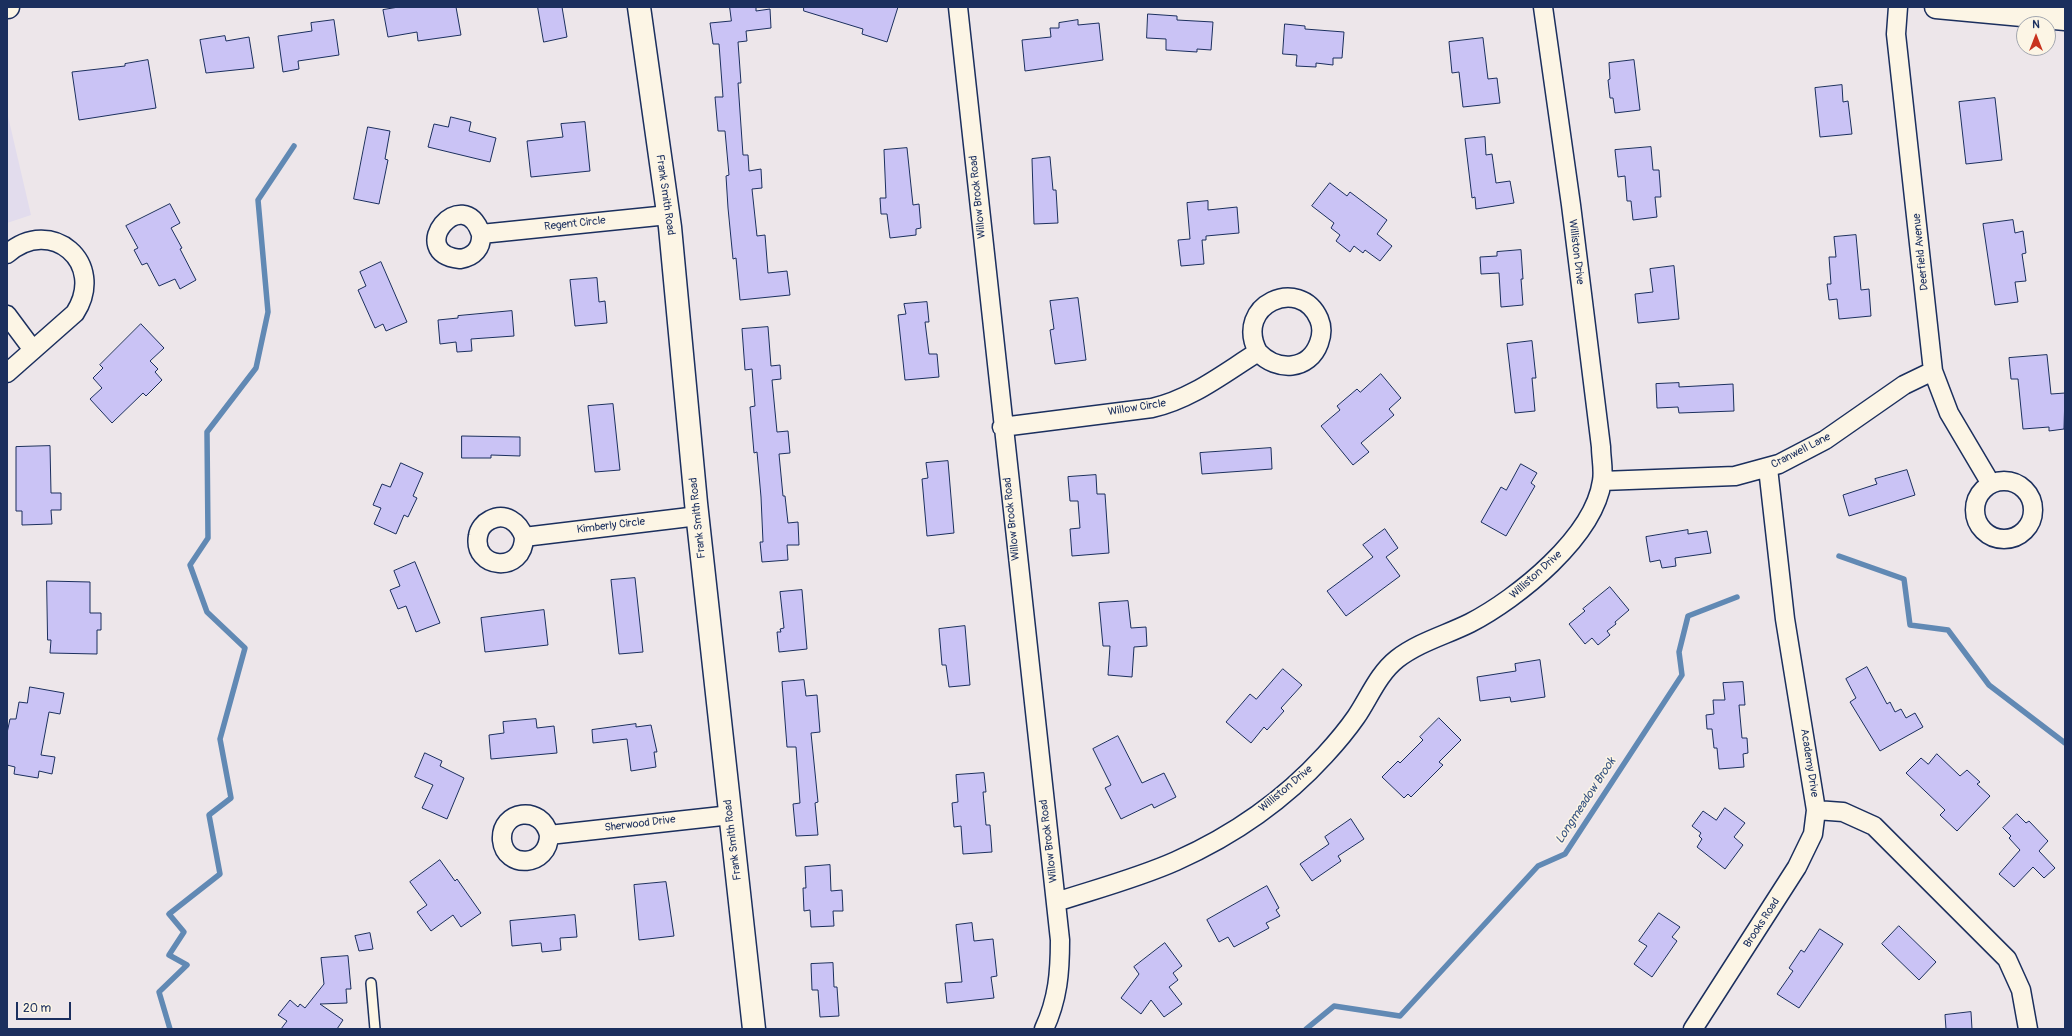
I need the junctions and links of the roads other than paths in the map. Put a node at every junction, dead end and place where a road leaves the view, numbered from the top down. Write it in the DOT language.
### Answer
graph roads {
  1 [pos="639,7"];
  2 [pos="958,7"];
  3 [pos="1543,7"];
  4 [pos="1898,7"];
  5 [pos="1936,7"];
  6 [pos="2065,19"];
  7 [pos="668,215"];
  8 [pos="481,234"];
  9 [pos="7,254"];
  10 [pos="7,315"];
  11 [pos="33,350"];
  12 [pos="1258,352"];
  13 [pos="1934,371"];
  14 [pos="7,373"];
  15 [pos="1002,427"];
  16 [pos="1768,468"];
  17 [pos="1602,481"];
  18 [pos="1991,484"];
  19 [pos="698,516"];
  20 [pos="524,537"];
  21 [pos="1816,810"];
  22 [pos="730,816"];
  23 [pos="549,835"];
  24 [pos="1056,902"];
  25 [pos="371,983"];
  26 [pos="375,1029"];
  27 [pos="754,1029"];
  28 [pos="1044,1029"];
  29 [pos="1693,1029"];
  30 [pos="2028,1029"];
  1 -- 7 [label="street, Frank Smith Road"];
  2 -- 15 [label="street, Willow Brook Road"];
  3 -- 17 [label="street, Williston Drive"];
  4 -- 13 [label="street, Deerfield Avenue"];
  5 -- 6 [label="street"];
  7 -- 8 [label="street, Regent Circle"];
  7 -- 19 [label="street, Frank Smith Road"];
  9 -- 11 [label="street"];
  10 -- 11 [label="street"];
  11 -- 14 [label="street"];
  12 -- 15 [label="street, Willow Circle"];
  13 -- 16 [label="street, Cranwell Lane"];
  13 -- 18 [label="street, Deerfield Avenue"];
  15 -- 24 [label="street, Willow Brook Road"];
  16 -- 17 [label="street, Cranwell Lane"];
  16 -- 21 [label="street, Academy Drive"];
  17 -- 24 [label="street, Williston Drive"];
  19 -- 20 [label="street, Kimberly Circle"];
  19 -- 22 [label="street, Frank Smith Road"];
  21 -- 29 [label="street, Brooks Road"];
  21 -- 30 [label="street, Academy Drive"];
  22 -- 23 [label="street, Sherwood Drive"];
  22 -- 27 [label="street, Frank Smith Road"];
  24 -- 28 [label="street, Willow Brook Road"];
  25 -- 26 [label="lane"];
}
